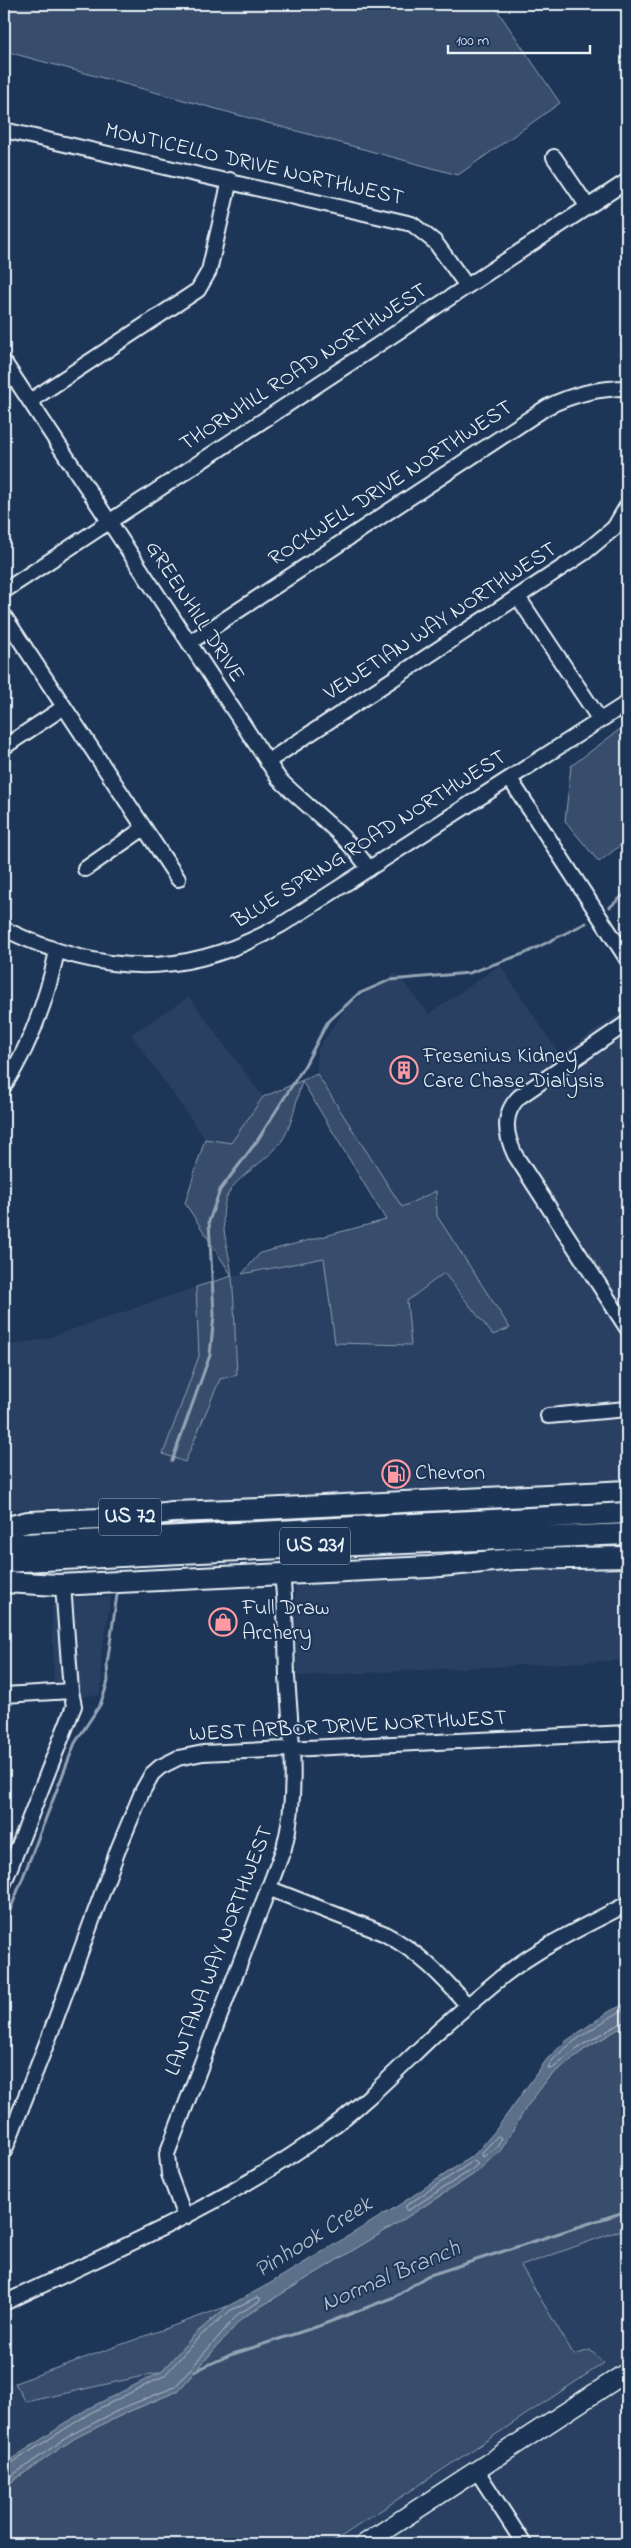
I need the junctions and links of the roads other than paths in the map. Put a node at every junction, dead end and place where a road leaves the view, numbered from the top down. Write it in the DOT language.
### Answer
graph roads {
  1 [pos="4,130"];
  2 [pos="554,157"];
  3 [pos="230,180"];
  4 [pos="627,181"];
  5 [pos="588,207"];
  6 [pos="467,286"];
  7 [pos="4,362"];
  8 [pos="627,388"];
  9 [pos="30,401"];
  10 [pos="627,506"];
  11 [pos="109,522"];
  12 [pos="4,591"];
  13 [pos="518,597"];
  14 [pos="4,616"];
  15 [pos="188,642"];
  16 [pos="627,703"];
  17 [pos="64,707"];
  18 [pos="600,720"];
  19 [pos="4,747"];
  20 [pos="267,762"];
  21 [pos="510,779"];
  22 [pos="144,828"];
  23 [pos="85,869"];
  24 [pos="369,869"];
  25 [pos="178,879"];
  26 [pos="4,929"];
  27 [pos="57,951"];
  28 [pos="627,959"];
  29 [pos="627,1023"];
  30 [pos="4,1086"];
  31 [pos="627,1328"];
  32 [pos="627,1409"];
  33 [pos="548,1416"];
  34 [pos="627,1491"];
  35 [pos="420,1502"];
  36 [pos="627,1514"];
  37 [pos="570,1517"];
  38 [pos="28,1522"];
  39 [pos="4,1524"];
  40 [pos="4,1528"];
  41 [pos="627,1534"];
  42 [pos="4,1545"];
  43 [pos="627,1557"];
  44 [pos="4,1562"];
  45 [pos="282,1574"];
  46 [pos="4,1582"];
  47 [pos="61,1585"];
  48 [pos="4,1589"];
  49 [pos="71,1691"];
  50 [pos="4,1695"];
  51 [pos="627,1733"];
  52 [pos="291,1748"];
  53 [pos="4,1883"];
  54 [pos="268,1888"];
  55 [pos="627,1904"];
  56 [pos="468,2006"];
  57 [pos="4,2152"];
  58 [pos="185,2217"];
  59 [pos="4,2303"];
  60 [pos="627,2372"];
  61 [pos="477,2471"];
  62 [pos="364,2544"];
  63 [pos="524,2544"];
  1 -- 3 [label="street, MONTICELLO DRIVE NORTHWEST"];
  2 -- 5 [label="street"];
  3 -- 6 [label="street, MONTICELLO DRIVE NORTHWEST"];
  3 -- 9 [label="street"];
  4 -- 5 [label="street, THORNHILL ROAD NORTHWEST"];
  5 -- 6 [label="street, THORNHILL ROAD NORTHWEST"];
  6 -- 11 [label="street, THORNHILL ROAD NORTHWEST"];
  7 -- 9 [label="street, GREENHILL DRIVE"];
  8 -- 15 [label="street, ROCKWELL DRIVE NORTHWEST"];
  9 -- 11 [label="street, GREENHILL DRIVE"];
  10 -- 13 [label="street, VENETIAN WAY NORTHWEST"];
  11 -- 12 [label="street, THORNHILL ROAD NORTHWEST"];
  11 -- 15 [label="street, GREENHILL DRIVE"];
  13 -- 18 [label="street"];
  13 -- 20 [label="street, VENETIAN WAY NORTHWEST"];
  14 -- 17 [label="street"];
  15 -- 20 [label="street, GREENHILL DRIVE"];
  16 -- 18 [label="street, BLUE SPRING ROAD NORTHWEST"];
  17 -- 19 [label="street"];
  17 -- 22 [label="street"];
  18 -- 21 [label="street, BLUE SPRING ROAD NORTHWEST"];
  20 -- 24 [label="street, GREENHILL DRIVE"];
  21 -- 24 [label="street, BLUE SPRING ROAD NORTHWEST"];
  21 -- 28 [label="street"];
  22 -- 23 [label="street"];
  22 -- 25 [label="street"];
  24 -- 27 [label="street, BLUE SPRING ROAD NORTHWEST"];
  26 -- 27 [label="street, BLUE SPRING ROAD NORTHWEST"];
  27 -- 30 [label="street"];
  29 -- 31 [label="street"];
  32 -- 33 [label="street"];
  34 -- 35 [label="highway, US 72"];
  35 -- 37 [label="highway"];
  35 -- 38 [label="highway, US 72"];
  36 -- 37 [label="highway, US 231"];
  37 -- 42 [label="highway, US 231"];
  38 -- 39 [label="main road"];
  38 -- 40 [label="highway, US 72"];
  41 -- 44 [label="highway, US 231"];
  43 -- 45 [label="highway"];
  45 -- 47 [label="highway"];
  45 -- 52 [label="street, LANTANA WAY NORTHWEST"];
  46 -- 47 [label="highway"];
  47 -- 48 [label="main road"];
  47 -- 49 [label="street"];
  49 -- 50 [label="street"];
  49 -- 53 [label="street"];
  51 -- 52 [label="street, WEST ARBOR DRIVE NORTHWEST"];
  52 -- 54 [label="street, LANTANA WAY NORTHWEST"];
  52 -- 57 [label="street, WEST ARBOR DRIVE NORTHWEST"];
  54 -- 56 [label="street"];
  54 -- 58 [label="street, LANTANA WAY NORTHWEST"];
  55 -- 56 [label="street"];
  56 -- 58 [label="street"];
  58 -- 59 [label="street"];
  60 -- 61 [label="main road"];
  61 -- 62 [label="main road"];
  61 -- 63 [label="street"];
}
